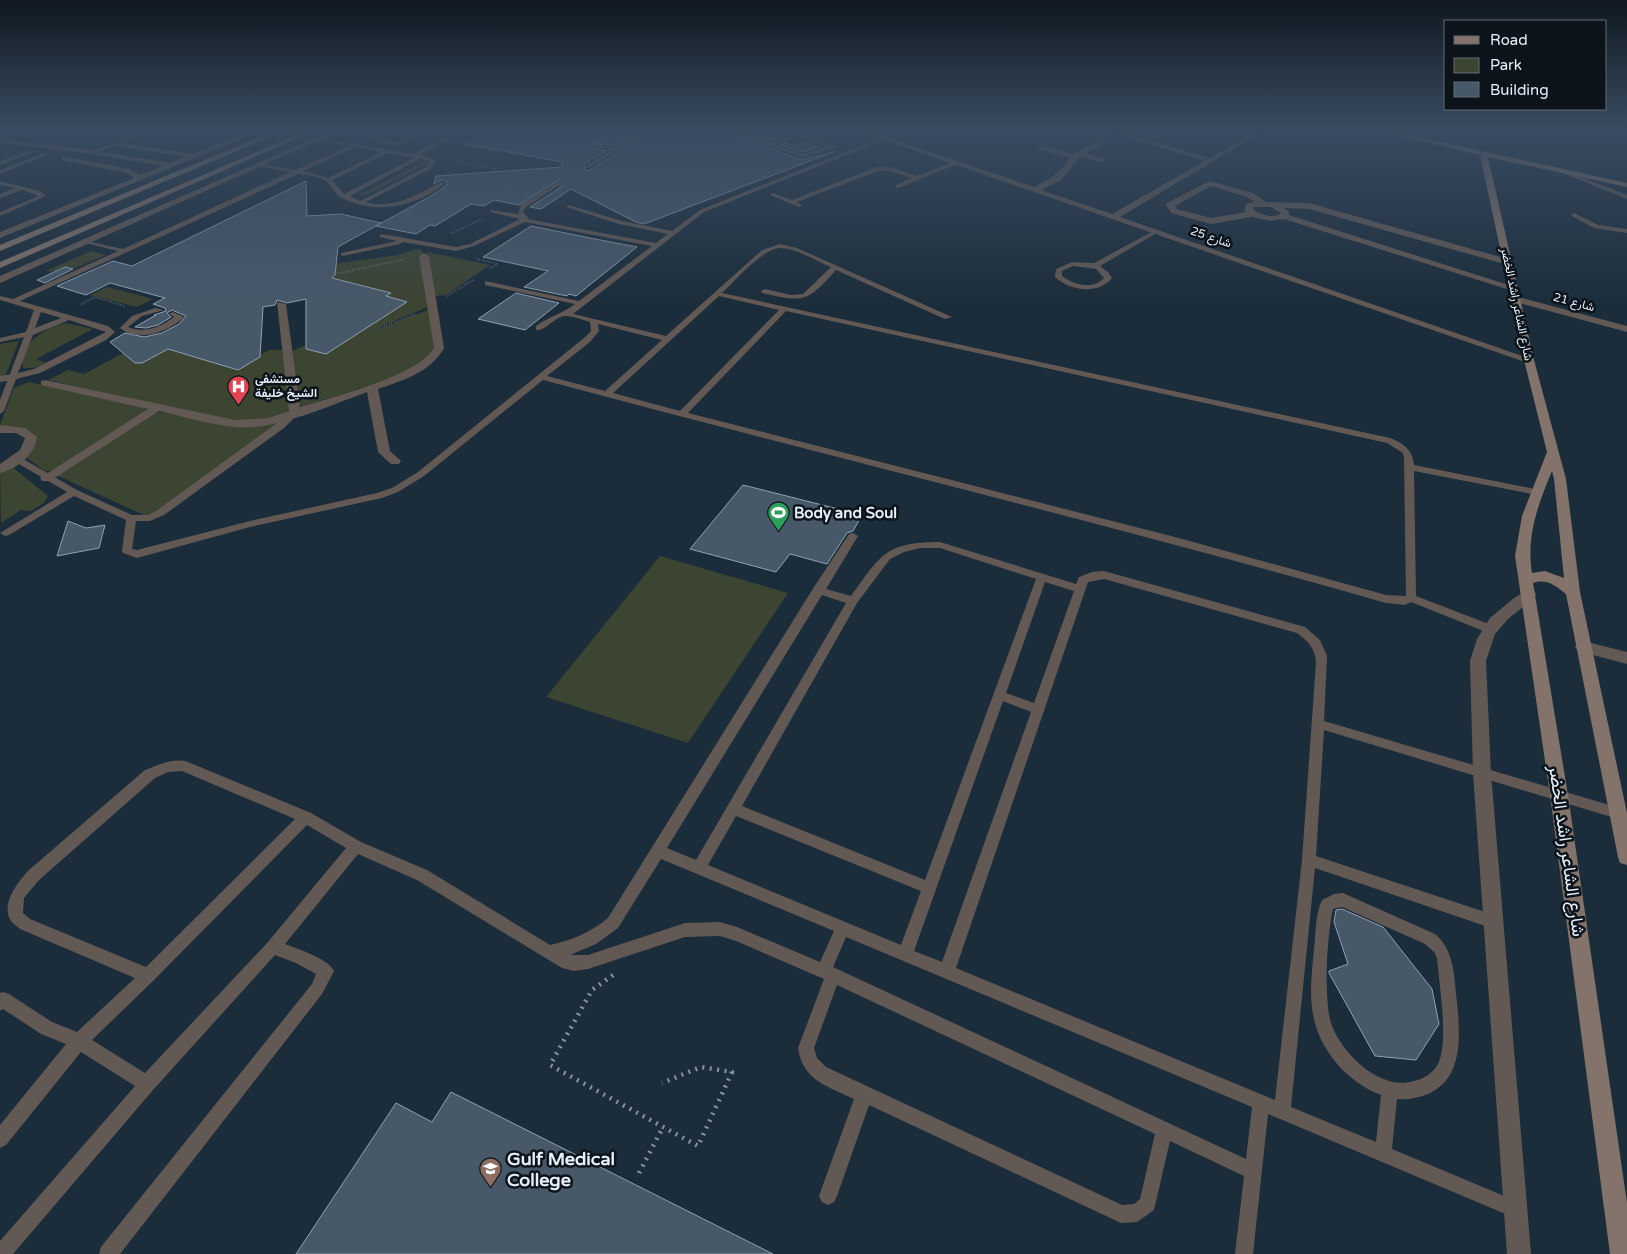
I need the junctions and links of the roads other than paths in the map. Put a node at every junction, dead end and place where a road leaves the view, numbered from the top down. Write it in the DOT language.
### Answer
graph roads {
  1 [pos="22,188"];
  2 [pos="116,188"];
  3 [pos="146,188"];
  4 [pos="181,188"];
  5 [pos="210,188"];
  6 [pos="262,188"];
  7 [pos="333,188"];
  8 [pos="359,188"];
  9 [pos="390,188"];
  10 [pos="435,188"];
  11 [pos="552,188"];
  12 [pos="759,188"];
  13 [pos="829,188"];
  14 [pos="1028,188"];
  15 [pos="1040,188"];
  16 [pos="1163,188"];
  17 [pos="1202,188"];
  18 [pos="1226,188"];
  19 [pos="1491,188"];
  20 [pos="1603,188"];
  21 [pos="1035,190"];
  22 [pos="773,195"];
  23 [pos="0,196"];
  24 [pos="344,196"];
  25 [pos="1627,197"];
  26 [pos="362,202"];
  27 [pos="792,202"];
  28 [pos="1268,205"];
  29 [pos="803,206"];
  30 [pos="569,207"];
  31 [pos="492,211"];
  32 [pos="586,212"];
  33 [pos="0,214"];
  34 [pos="1252,214"];
  35 [pos="1574,215"];
  36 [pos="1114,216"];
  37 [pos="1284,216"];
  38 [pos="580,218"];
  39 [pos="524,219"];
  40 [pos="35,221"];
  41 [pos="573,223"];
  42 [pos="567,228"];
  43 [pos="1157,231"];
  44 [pos="1627,231"];
  45 [pos="673,233"];
  46 [pos="0,235"];
  47 [pos="382,236"];
  48 [pos="20,240"];
  49 [pos="405,241"];
  50 [pos="88,242"];
  51 [pos="658,245"];
  52 [pos="0,248"];
  53 [pos="124,251"];
  54 [pos="343,254"];
  55 [pos="424,256"];
  56 [pos="1508,262"];
  57 [pos="0,265"];
  58 [pos="1094,266"];
  59 [pos="835,267"];
  60 [pos="0,280"];
  61 [pos="488,283"];
  62 [pos="1513,288"];
  63 [pos="765,292"];
  64 [pos="718,294"];
  65 [pos="0,298"];
  66 [pos="1515,299"];
  67 [pos="13,302"];
  68 [pos="580,303"];
  69 [pos="281,304"];
  70 [pos="784,309"];
  71 [pos="38,310"];
  72 [pos="160,310"];
  73 [pos="569,313"];
  74 [pos="173,314"];
  75 [pos="948,317"];
  76 [pos="68,318"];
  77 [pos="594,322"];
  78 [pos="124,328"];
  79 [pos="539,328"];
  80 [pos="1627,329"];
  81 [pos="111,332"];
  82 [pos="27,334"];
  83 [pos="668,339"];
  84 [pos="0,340"];
  85 [pos="1529,360"];
  86 [pos="14,377"];
  87 [pos="541,377"];
  88 [pos="0,379"];
  89 [pos="45,383"];
  90 [pos="372,388"];
  91 [pos="607,394"];
  92 [pos="158,407"];
  93 [pos="0,410"];
  94 [pos="294,413"];
  95 [pos="681,415"];
  96 [pos="0,430"];
  97 [pos="1552,454"];
  98 [pos="16,458"];
  99 [pos="394,462"];
  100 [pos="1410,467"];
  101 [pos="0,468"];
  102 [pos="46,478"];
  103 [pos="74,492"];
  104 [pos="1537,492"];
  105 [pos="131,518"];
  106 [pos="5,534"];
  107 [pos="853,536"];
  108 [pos="1042,576"];
  109 [pos="1527,588"];
  110 [pos="1079,589"];
  111 [pos="818,590"];
  112 [pos="1573,592"];
  113 [pos="1411,598"];
  114 [pos="853,601"];
  115 [pos="1490,629"];
  116 [pos="1583,647"];
  117 [pos="1627,658"];
  118 [pos="999,695"];
  119 [pos="1038,709"];
  120 [pos="1318,724"];
  121 [pos="1482,773"];
  122 [pos="1559,795"];
  123 [pos="734,809"];
  124 [pos="1618,813"];
  125 [pos="306,817"];
  126 [pos="356,846"];
  127 [pos="658,851"];
  128 [pos="1627,857"];
  129 [pos="1309,860"];
  130 [pos="699,868"];
  131 [pos="929,888"];
  132 [pos="1494,922"];
  133 [pos="843,928"];
  134 [pos="273,947"];
  135 [pos="548,953"];
  136 [pos="905,954"];
  137 [pos="947,972"];
  138 [pos="828,973"];
  139 [pos="148,976"];
  140 [pos="0,1003"];
  141 [pos="79,1041"];
  142 [pos="147,1084"];
  143 [pos="1390,1092"];
  144 [pos="864,1095"];
  145 [pos="1261,1103"];
  146 [pos="1282,1112"];
  147 [pos="1164,1130"];
  148 [pos="0,1139"];
  149 [pos="1383,1154"];
  150 [pos="1253,1171"];
  151 [pos="828,1196"];
  152 [pos="1515,1209"];
  153 [pos="1,1254"];
  154 [pos="108,1254"];
  155 [pos="1244,1254"];
  156 [pos="1518,1254"];
  157 [pos="1622,1254"];
  1 -- 23 [label="lane"];
  1 -- 33 [label="lane"];
  2 -- 40 [label="street"];
  3 -- 48 [label="street"];
  4 -- 57 [label="street"];
  5 -- 50 [label="street"];
  6 -- 53 [label="lane"];
  7 -- 24 [label="lane"];
  8 -- 24 [label="lane"];
  9 -- 26 [label="lane"];
  10 -- 26 [label="lane"];
  11 -- 39 [label="lane"];
  12 -- 45 [label="lane"];
  13 -- 27 [label="lane"];
  14 -- 21 [label="street, شارع 25"];
  15 -- 21 [label="street"];
  16 -- 36 [label="street"];
  17 -- 34 [label="street"];
  18 -- 28 [label="street"];
  19 -- 56 [label="street, شارع الشاعر راشد الخضر"];
  20 -- 25 [label="lane"];
  21 -- 36 [label="street, شارع 25"];
  22 -- 27 [label="lane"];
  24 -- 26 [label="lane"];
  27 -- 29 [label="lane"];
  28 -- 34 [label="street"];
  28 -- 37 [label="street"];
  28 -- 56 [label="street"];
  30 -- 32 [label="lane"];
  31 -- 39 [label="lane"];
  32 -- 38 [label="lane"];
  32 -- 45 [label="lane"];
  34 -- 37 [label="street"];
  35 -- 44 [label="lane"];
  36 -- 43 [label="street, شارع 25"];
  37 -- 62 [label="street"];
  39 -- 42 [label="lane"];
  39 -- 49 [label="lane"];
  40 -- 46 [label="street"];
  40 -- 48 [label="street"];
  41 -- 42 [label="lane"];
  42 -- 51 [label="lane"];
  43 -- 58 [label="lane"];
  43 -- 85 [label="street, شارع 25"];
  45 -- 51 [label="lane"];
  47 -- 49 [label="lane"];
  48 -- 52 [label="street"];
  49 -- 54 [label="lane"];
  50 -- 53 [label="lane"];
  50 -- 60 [label="street"];
  51 -- 68 [label="lane"];
  53 -- 67 [label="lane"];
  55 -- 90 [label="street"];
  56 -- 62 [label="street, شارع الشاعر راشد الخضر"];
  58 -- 58 [label="lane"];
  59 -- 63 [label="lane"];
  59 -- 64 [label="lane"];
  59 -- 75 [label="lane"];
  61 -- 68 [label="lane"];
  62 -- 66 [label="street, شارع الشاعر راشد الخضر"];
  64 -- 70 [label="lane"];
  64 -- 83 [label="lane"];
  65 -- 67 [label="lane"];
  66 -- 80 [label="street, شارع 21"];
  66 -- 85 [label="street, شارع الشاعر راشد الخضر"];
  67 -- 71 [label="lane"];
  68 -- 73 [label="lane"];
  69 -- 94 [label="street"];
  70 -- 95 [label="lane"];
  70 -- 100 [label="lane"];
  71 -- 76 [label="lane"];
  71 -- 82 [label="lane"];
  72 -- 78 [label="lane"];
  73 -- 77 [label="lane"];
  73 -- 79 [label="lane"];
  74 -- 78 [label="lane"];
  76 -- 81 [label="lane"];
  76 -- 82 [label="lane"];
  77 -- 83 [label="lane"];
  77 -- 87 [label="lane"];
  78 -- 81 [label="lane"];
  81 -- 86 [label="lane"];
  82 -- 84 [label="lane"];
  82 -- 86 [label="lane"];
  83 -- 91 [label="lane"];
  85 -- 97 [label="street, شارع الشاعر راشد الخضر"];
  86 -- 88 [label="street"];
  86 -- 93 [label="lane"];
  87 -- 91 [label="lane"];
  87 -- 105 [label="lane"];
  89 -- 92 [label="street"];
  90 -- 94 [label="street"];
  90 -- 99 [label="street"];
  91 -- 95 [label="lane"];
  92 -- 94 [label="street"];
  92 -- 102 [label="street"];
  94 -- 105 [label="lane"];
  95 -- 113 [label="lane"];
  96 -- 98 [label="street"];
  97 -- 104 [label="street, شارع الشاعر راشد الخضر"];
  97 -- 112 [label="street, شارع الشاعر راشد الخضر"];
  98 -- 101 [label="street"];
  98 -- 102 [label="lane"];
  100 -- 104 [label="lane"];
  100 -- 113 [label="lane"];
  102 -- 103 [label="lane"];
  103 -- 105 [label="lane"];
  103 -- 106 [label="lane"];
  104 -- 109 [label="street, شارع الشاعر راشد الخضر"];
  107 -- 111 [label="lane"];
  108 -- 110 [label="lane"];
  108 -- 114 [label="lane"];
  108 -- 118 [label="lane"];
  109 -- 112 [label="street"];
  109 -- 115 [label="street"];
  109 -- 122 [label="street, شارع الشاعر راشد الخضر"];
  110 -- 119 [label="lane"];
  110 -- 120 [label="lane"];
  111 -- 114 [label="lane"];
  111 -- 127 [label="lane"];
  112 -- 116 [label="street, شارع الشاعر راشد الخضر"];
  113 -- 115 [label="lane"];
  114 -- 123 [label="lane"];
  115 -- 121 [label="street"];
  116 -- 117 [label="street"];
  116 -- 124 [label="street, شارع الشاعر راشد الخضر"];
  118 -- 119 [label="lane"];
  118 -- 131 [label="lane"];
  119 -- 137 [label="lane"];
  120 -- 121 [label="lane"];
  120 -- 129 [label="lane"];
  121 -- 122 [label="lane"];
  121 -- 132 [label="street"];
  122 -- 124 [label="lane"];
  122 -- 157 [label="street, شارع الشاعر راشد الخضر"];
  123 -- 130 [label="lane"];
  123 -- 131 [label="lane"];
  124 -- 128 [label="street, شارع الشاعر راشد الخضر"];
  125 -- 126 [label="lane"];
  125 -- 139 [label="lane"];
  125 -- 139 [label="lane"];
  126 -- 134 [label="lane"];
  126 -- 135 [label="lane"];
  127 -- 130 [label="lane"];
  127 -- 135 [label="lane"];
  129 -- 132 [label="lane"];
  129 -- 146 [label="lane"];
  130 -- 133 [label="lane"];
  131 -- 136 [label="lane"];
  132 -- 152 [label="street"];
  133 -- 136 [label="lane"];
  133 -- 138 [label="lane"];
  134 -- 142 [label="lane"];
  134 -- 154 [label="lane"];
  135 -- 138 [label="lane"];
  136 -- 137 [label="lane"];
  137 -- 145 [label="lane"];
  138 -- 144 [label="lane"];
  138 -- 147 [label="lane"];
  139 -- 141 [label="lane"];
  140 -- 141 [label="lane"];
  141 -- 142 [label="lane"];
  141 -- 148 [label="lane"];
  142 -- 153 [label="lane"];
  143 -- 143 [label="lane"];
  143 -- 149 [label="lane"];
  144 -- 147 [label="lane"];
  144 -- 151 [label="lane"];
  145 -- 146 [label="lane"];
  145 -- 150 [label="lane"];
  146 -- 149 [label="lane"];
  147 -- 150 [label="lane"];
  149 -- 152 [label="lane"];
  150 -- 155 [label="lane"];
  152 -- 156 [label="street"];
}
